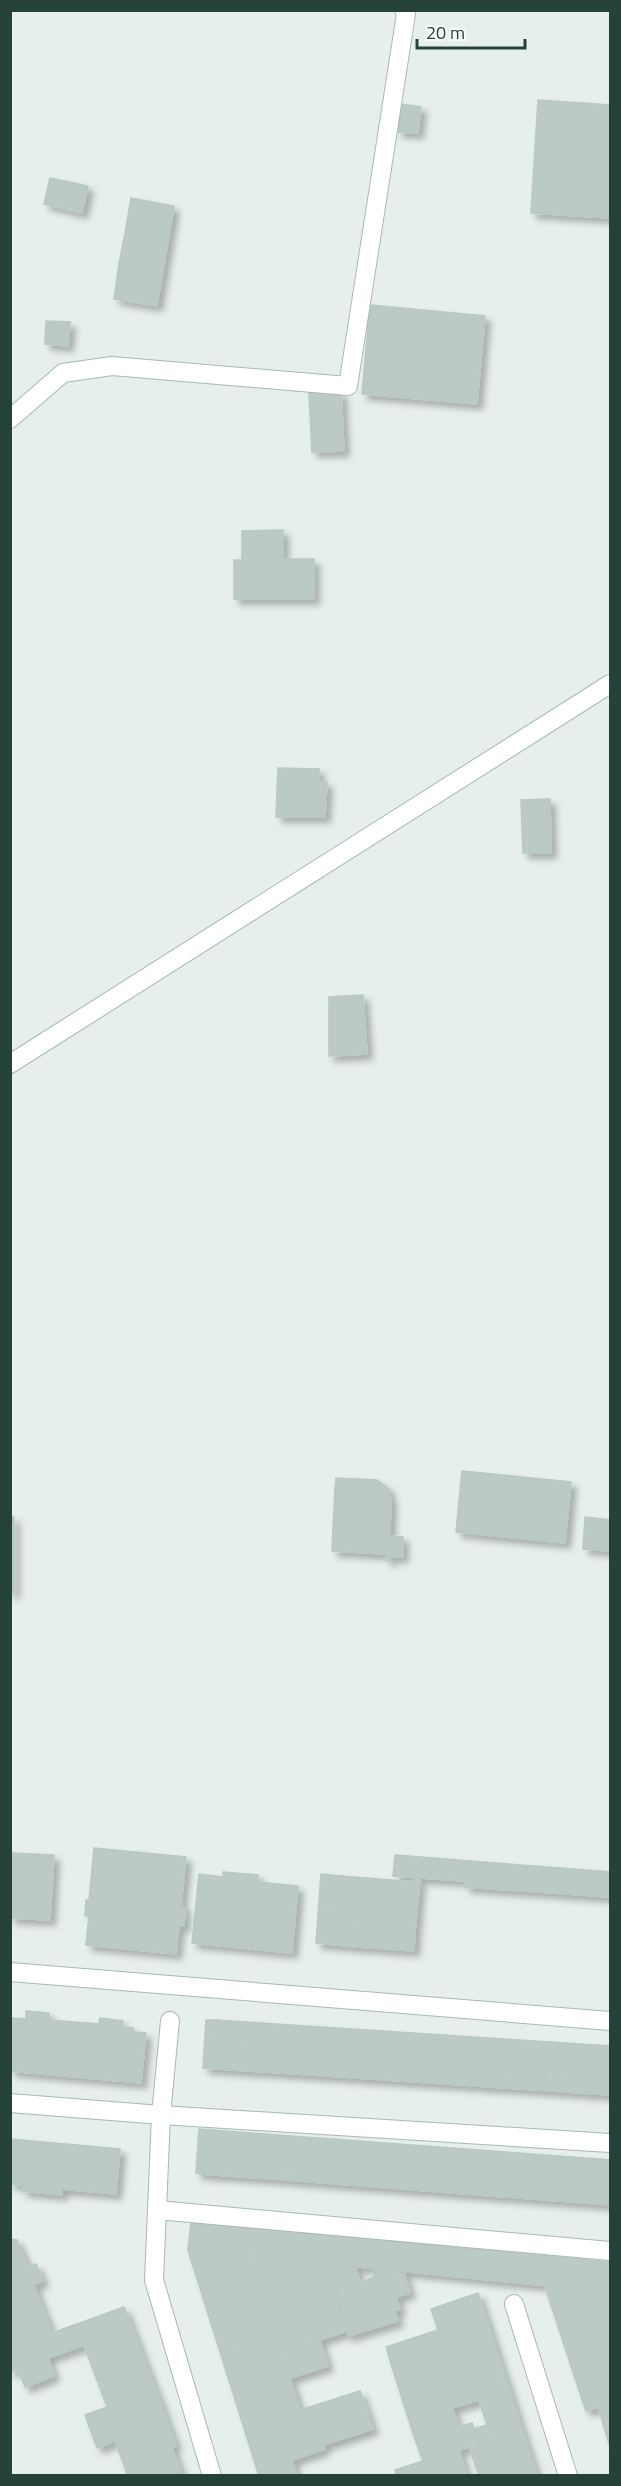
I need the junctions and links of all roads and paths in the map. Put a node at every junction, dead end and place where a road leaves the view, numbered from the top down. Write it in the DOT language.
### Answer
graph roads {
  1 [pos="404,10"];
  2 [pos="10,419"];
  3 [pos="610,684"];
  4 [pos="10,1064"];
  5 [pos="10,1972"];
  6 [pos="170,2021"];
  7 [pos="610,2021"];
  8 [pos="10,2103"];
  9 [pos="161,2115"];
  10 [pos="610,2143"];
  11 [pos="157,2210"];
  12 [pos="610,2251"];
  13 [pos="514,2304"];
  14 [pos="212,2475"];
  15 [pos="568,2475"];
  1 -- 2 [label="street"];
  3 -- 4 [label="street"];
  5 -- 7 [label="street"];
  6 -- 9 [label="street"];
  8 -- 9 [label="street"];
  9 -- 10 [label="street"];
  9 -- 11 [label="street"];
  11 -- 12 [label="street"];
  11 -- 14 [label="street"];
  13 -- 15 [label="street"];
}
